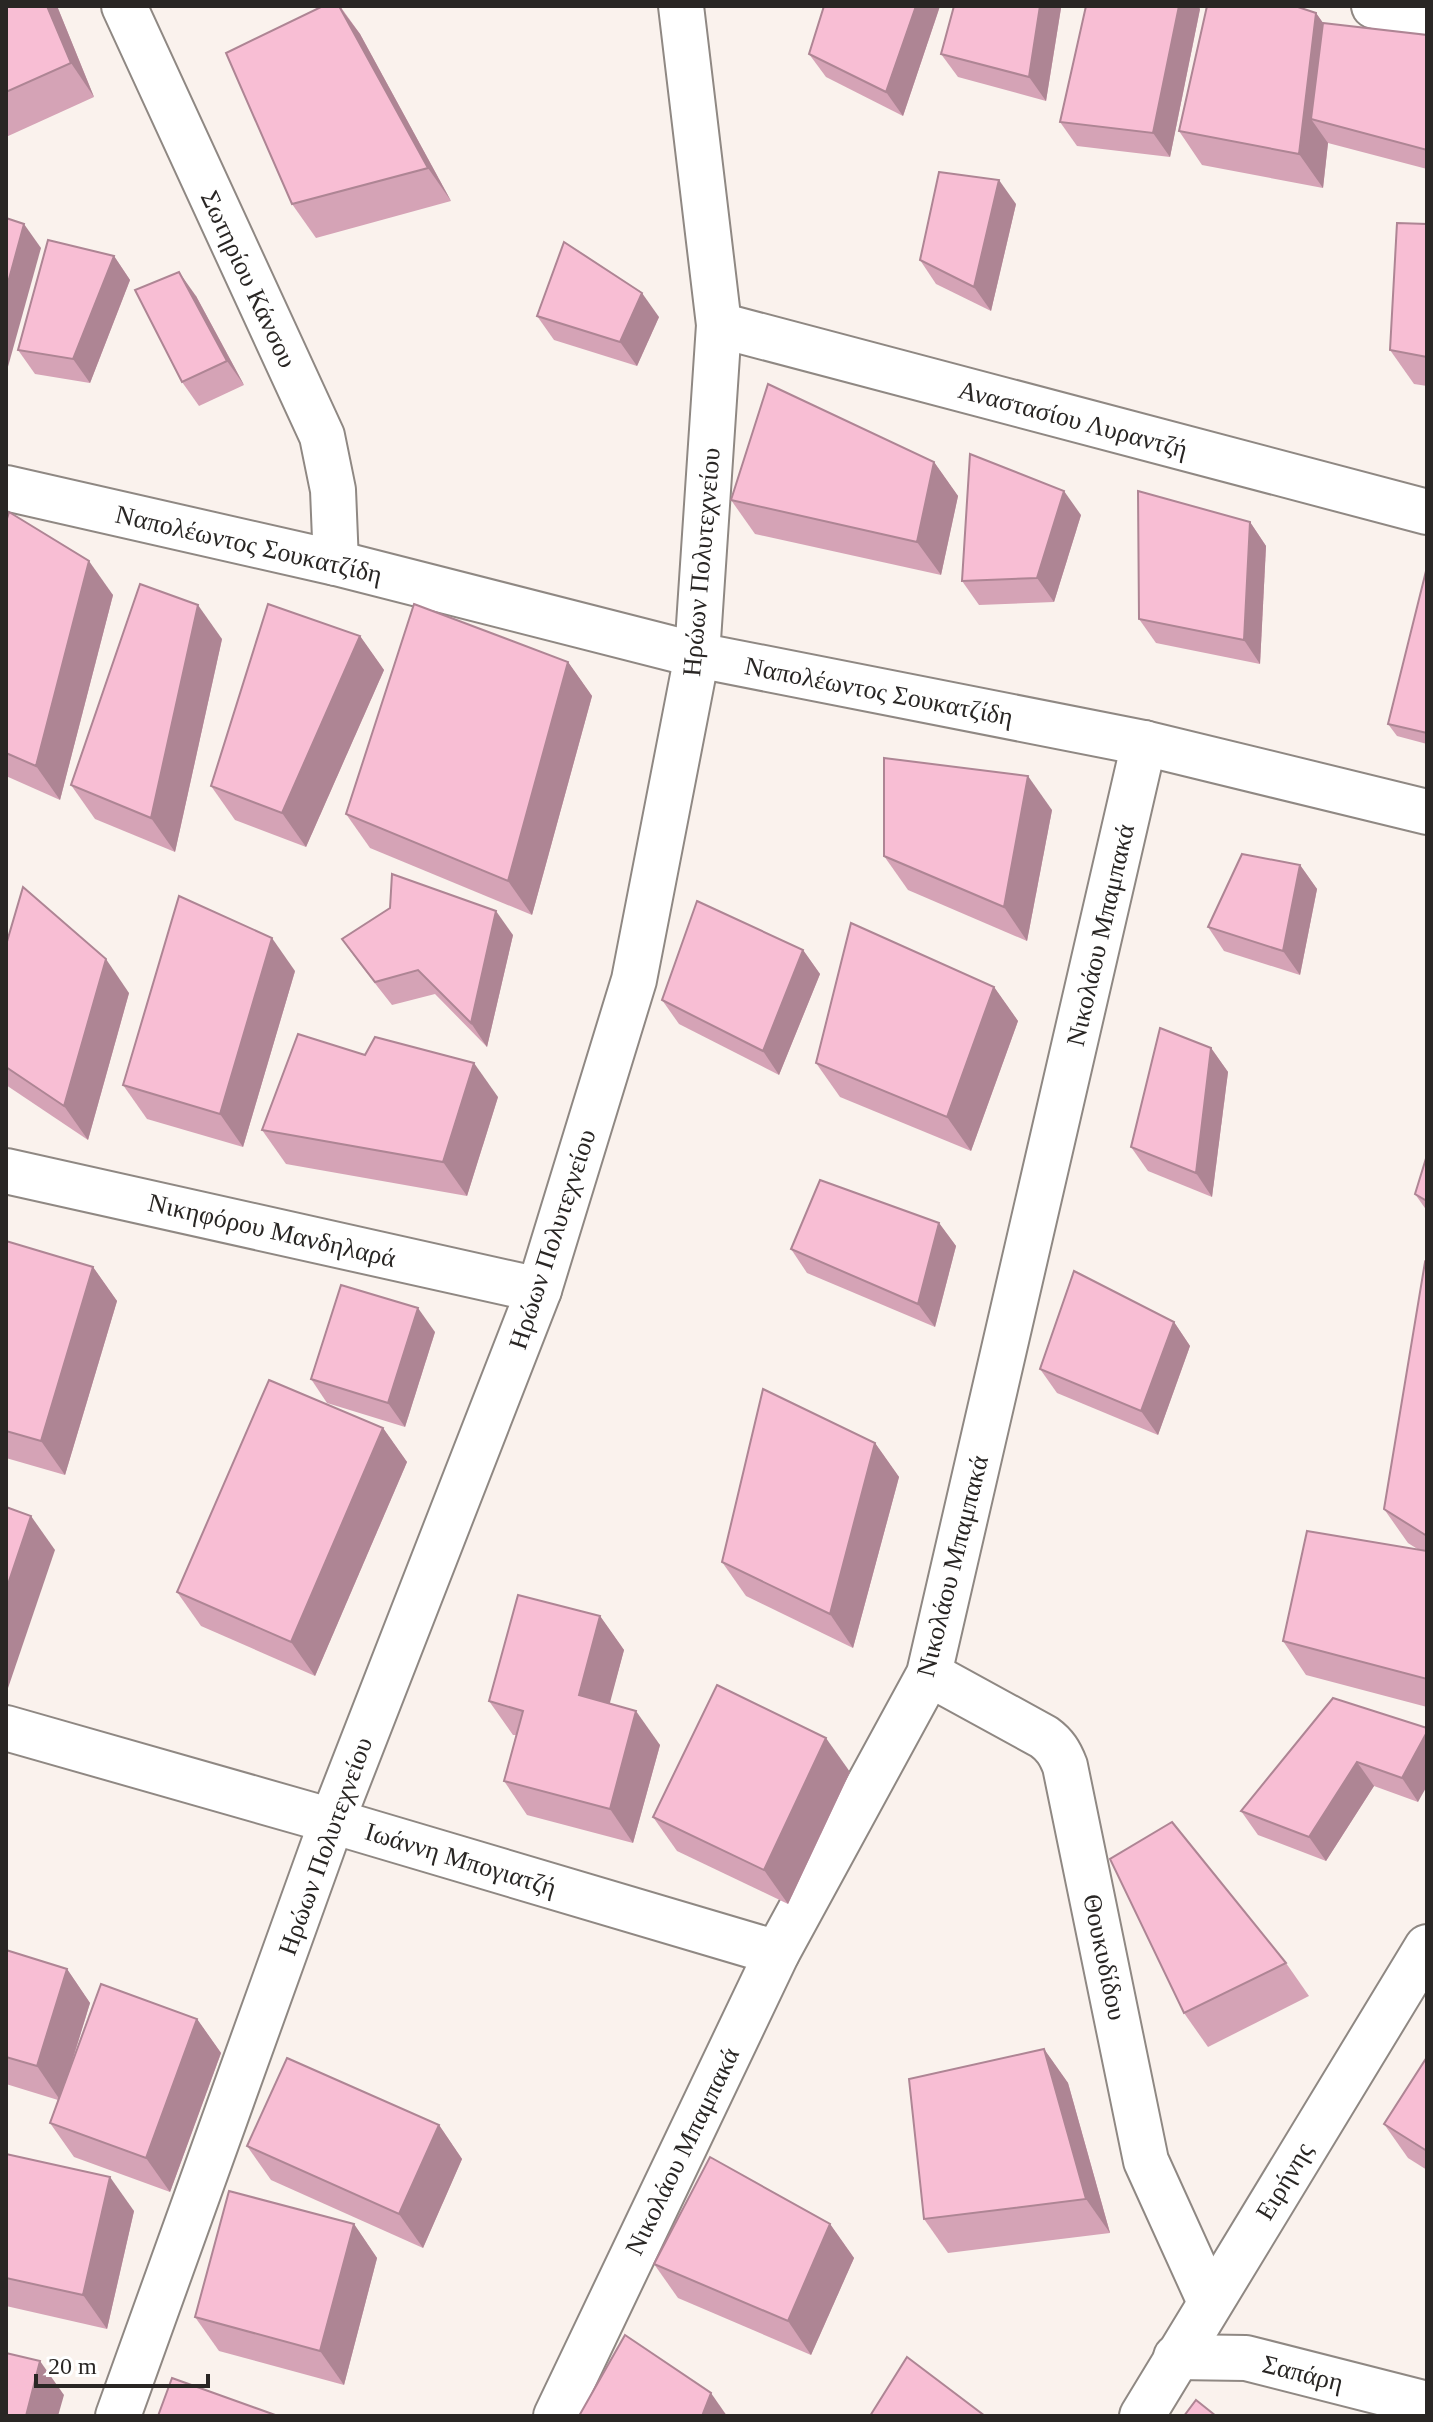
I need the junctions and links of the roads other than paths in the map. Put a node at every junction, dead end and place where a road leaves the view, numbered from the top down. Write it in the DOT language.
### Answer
graph roads {
  1 [pos="124,6"];
  2 [pos="681,6"];
  3 [pos="1374,6"];
  4 [pos="1423,14"];
  5 [pos="719,325"];
  6 [pos="6,488"];
  7 [pos="1427,512"];
  8 [pos="336,563"];
  9 [pos="697,655"];
  10 [pos="1144,743"];
  11 [pos="1427,812"];
  12 [pos="6,1171"];
  13 [pos="539,1290"];
  14 [pos="929,1674"];
  15 [pos="6,1728"];
  16 [pos="332,1821"];
  17 [pos="1427,1947"];
  18 [pos="777,1953"];
  19 [pos="1210,2302"];
  20 [pos="1176,2357"];
  21 [pos="1427,2404"];
  22 [pos="118,2416"];
  23 [pos="556,2416"];
  24 [pos="1142,2416"];
  1 -- 8 [label="street, Σωτηρίου Κάνσου"];
  2 -- 5 [label="street, Ηρώων Πολυτεχνείου"];
  3 -- 4 [label="street"];
  5 -- 7 [label="street, Αναστασίου Λυραντζή"];
  5 -- 9 [label="street, Ηρώων Πολυτεχνείου"];
  6 -- 8 [label="street, Ναπολέωντος Σουκατζίδη"];
  8 -- 9 [label="street, Ναπολέωντος Σουκατζίδη"];
  9 -- 10 [label="street, Ναπολέωντος Σουκατζίδη"];
  9 -- 13 [label="street, Ηρώων Πολυτεχνείου"];
  10 -- 11 [label="street, Ναπολέωντος Σουκατζίδη"];
  10 -- 14 [label="street, Νικολάου Μπαμπακά"];
  12 -- 13 [label="street, Νικηφόρου Μανδηλαρά"];
  13 -- 16 [label="street, Ηρώων Πολυτεχνείου"];
  14 -- 18 [label="street, Νικολάου Μπαμπακά"];
  14 -- 19 [label="street, Θουκυδίδου"];
  15 -- 16 [label="street, Ιωάννη Μπογιατζή"];
  16 -- 18 [label="street, Ιωάννη Μπογιατζή"];
  16 -- 22 [label="street, Ηρώων Πολυτεχνείου"];
  17 -- 19 [label="street, Ειρήνης"];
  18 -- 23 [label="street, Νικολάου Μπαμπακά"];
  19 -- 20 [label="street, Ειρήνης"];
  20 -- 21 [label="street, Σαπάρη"];
  20 -- 24 [label="street, Ειρήνης"];
}
